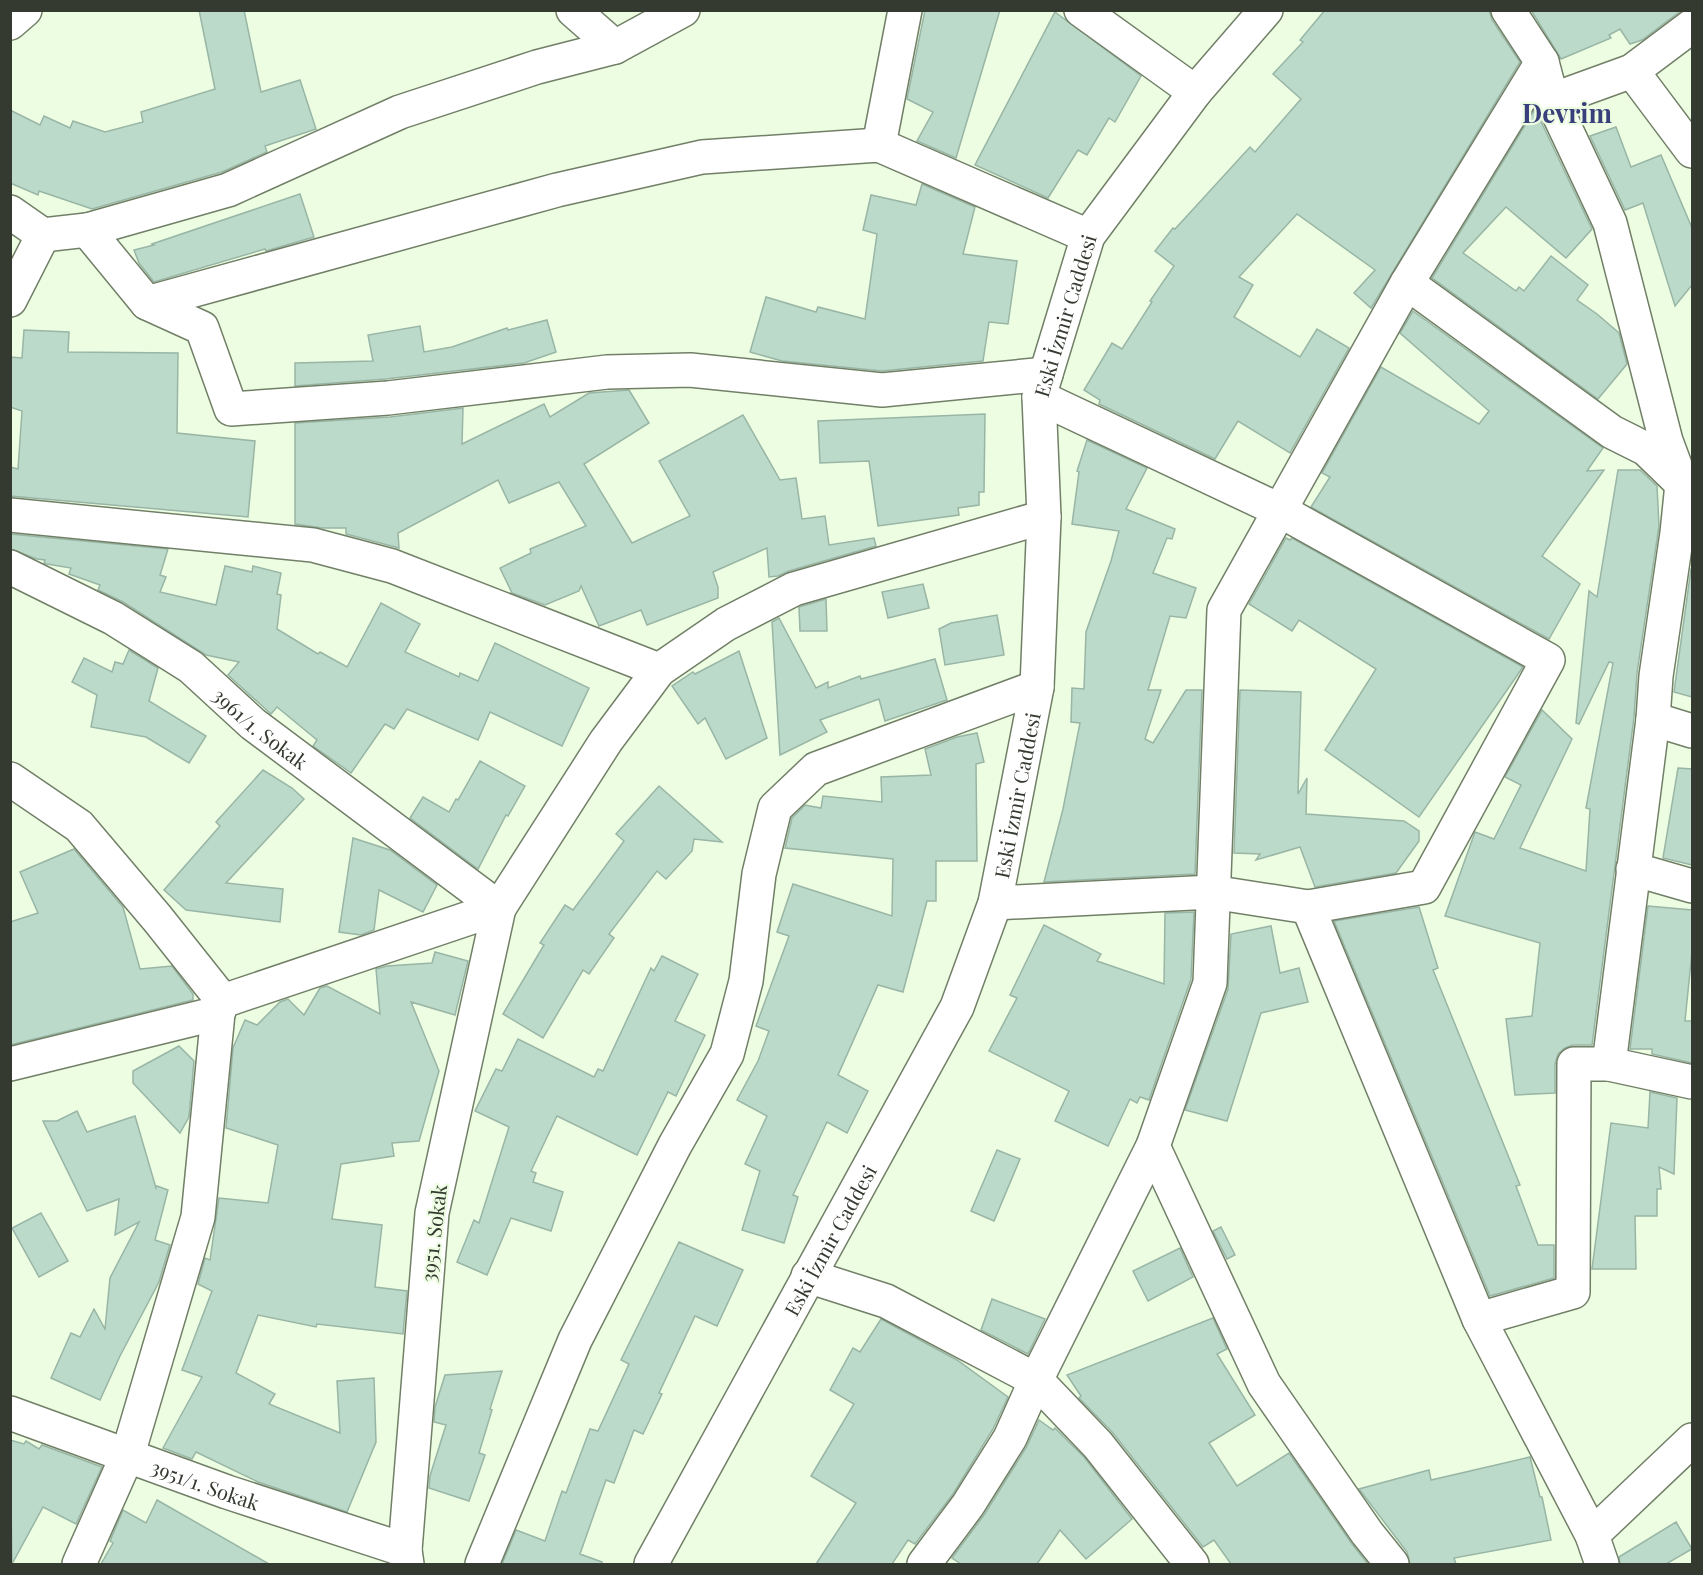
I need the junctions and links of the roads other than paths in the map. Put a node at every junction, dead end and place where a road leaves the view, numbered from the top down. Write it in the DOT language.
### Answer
graph roads {
  1 [pos="25,10"];
  2 [pos="573,10"];
  3 [pos="683,10"];
  4 [pos="905,10"];
  5 [pos="1081,10"];
  6 [pos="1266,10"];
  7 [pos="1508,10"];
  8 [pos="10,23"];
  9 [pos="1692,26"];
  10 [pos="615,47"];
  11 [pos="1542,62"];
  12 [pos="1632,71"];
  13 [pos="1195,92"];
  14 [pos="1552,100"];
  15 [pos="879,145"];
  16 [pos="1692,151"];
  17 [pos="10,212"];
  18 [pos="87,230"];
  19 [pos="43,235"];
  20 [pos="1088,236"];
  21 [pos="1407,283"];
  22 [pos="10,300"];
  23 [pos="147,303"];
  24 [pos="1042,385"];
  25 [pos="1687,491"];
  26 [pos="1279,510"];
  27 [pos="10,515"];
  28 [pos="1044,517"];
  29 [pos="10,567"];
  30 [pos="659,670"];
  31 [pos="1037,687"];
  32 [pos="1653,719"];
  33 [pos="1692,731"];
  34 [pos="10,779"];
  35 [pos="1633,869"];
  36 [pos="1692,886"];
  37 [pos="1212,892"];
  38 [pos="995,903"];
  39 [pos="1308,907"];
  40 [pos="499,908"];
  41 [pos="220,1007"];
  42 [pos="10,1064"];
  43 [pos="1609,1064"];
  44 [pos="1692,1082"];
  45 [pos="1153,1146"];
  46 [pos="808,1275"];
  47 [pos="1479,1319"];
  48 [pos="1036,1380"];
  49 [pos="10,1413"];
  50 [pos="1692,1440"];
  51 [pos="128,1454"];
  52 [pos="1597,1550"];
  53 [pos="406,1557"];
  54 [pos="80,1564"];
  55 [pos="482,1564"];
  56 [pos="651,1564"];
  57 [pos="924,1564"];
  58 [pos="1192,1564"];
  59 [pos="1392,1564"];
  1 -- 8 [label="street"];
  2 -- 10 [label="street"];
  3 -- 10 [label="street"];
  4 -- 15 [label="street"];
  5 -- 13 [label="street"];
  6 -- 13 [label="street, Eski İzmir Caddesi"];
  7 -- 11 [label="street"];
  9 -- 12 [label="street"];
  10 -- 18 [label="street"];
  11 -- 14 [label="street"];
  11 -- 21 [label="street"];
  12 -- 14 [label="street"];
  12 -- 16 [label="street"];
  13 -- 20 [label="street, Eski İzmir Caddesi"];
  14 -- 25 [label="street"];
  15 -- 20 [label="street"];
  15 -- 23 [label="street"];
  17 -- 19 [label="street"];
  18 -- 19 [label="street"];
  18 -- 23 [label="street"];
  19 -- 22 [label="street"];
  20 -- 24 [label="street, Eski İzmir Caddesi"];
  21 -- 25 [label="street"];
  21 -- 26 [label="street"];
  23 -- 24 [label="street"];
  24 -- 26 [label="street"];
  24 -- 28 [label="street, Eski İzmir Caddesi"];
  25 -- 32 [label="street"];
  26 -- 37 [label="street"];
  26 -- 39 [label="street"];
  27 -- 30 [label="street"];
  28 -- 30 [label="street"];
  28 -- 31 [label="street, Eski İzmir Caddesi"];
  29 -- 40 [label="street, 3961/1. Sokak"];
  30 -- 40 [label="street"];
  31 -- 38 [label="street, Eski İzmir Caddesi"];
  31 -- 55 [label="street"];
  32 -- 33 [label="street"];
  32 -- 35 [label="street"];
  34 -- 41 [label="street"];
  35 -- 36 [label="street"];
  35 -- 43 [label="street"];
  37 -- 38 [label="street"];
  37 -- 39 [label="street"];
  37 -- 45 [label="street"];
  38 -- 46 [label="street, Eski İzmir Caddesi"];
  39 -- 47 [label="street"];
  40 -- 41 [label="street"];
  40 -- 53 [label="street, 3951. Sokak"];
  41 -- 42 [label="street"];
  41 -- 51 [label="street"];
  43 -- 44 [label="street"];
  43 -- 47 [label="street"];
  45 -- 48 [label="street"];
  45 -- 59 [label="street"];
  46 -- 48 [label="street"];
  46 -- 56 [label="street, Eski İzmir Caddesi"];
  47 -- 52 [label="street"];
  48 -- 57 [label="street"];
  48 -- 58 [label="street"];
  49 -- 51 [label="street, 3951/1. Sokak"];
  50 -- 52 [label="street"];
  51 -- 53 [label="street, 3951/1. Sokak"];
  51 -- 54 [label="street"];
}
